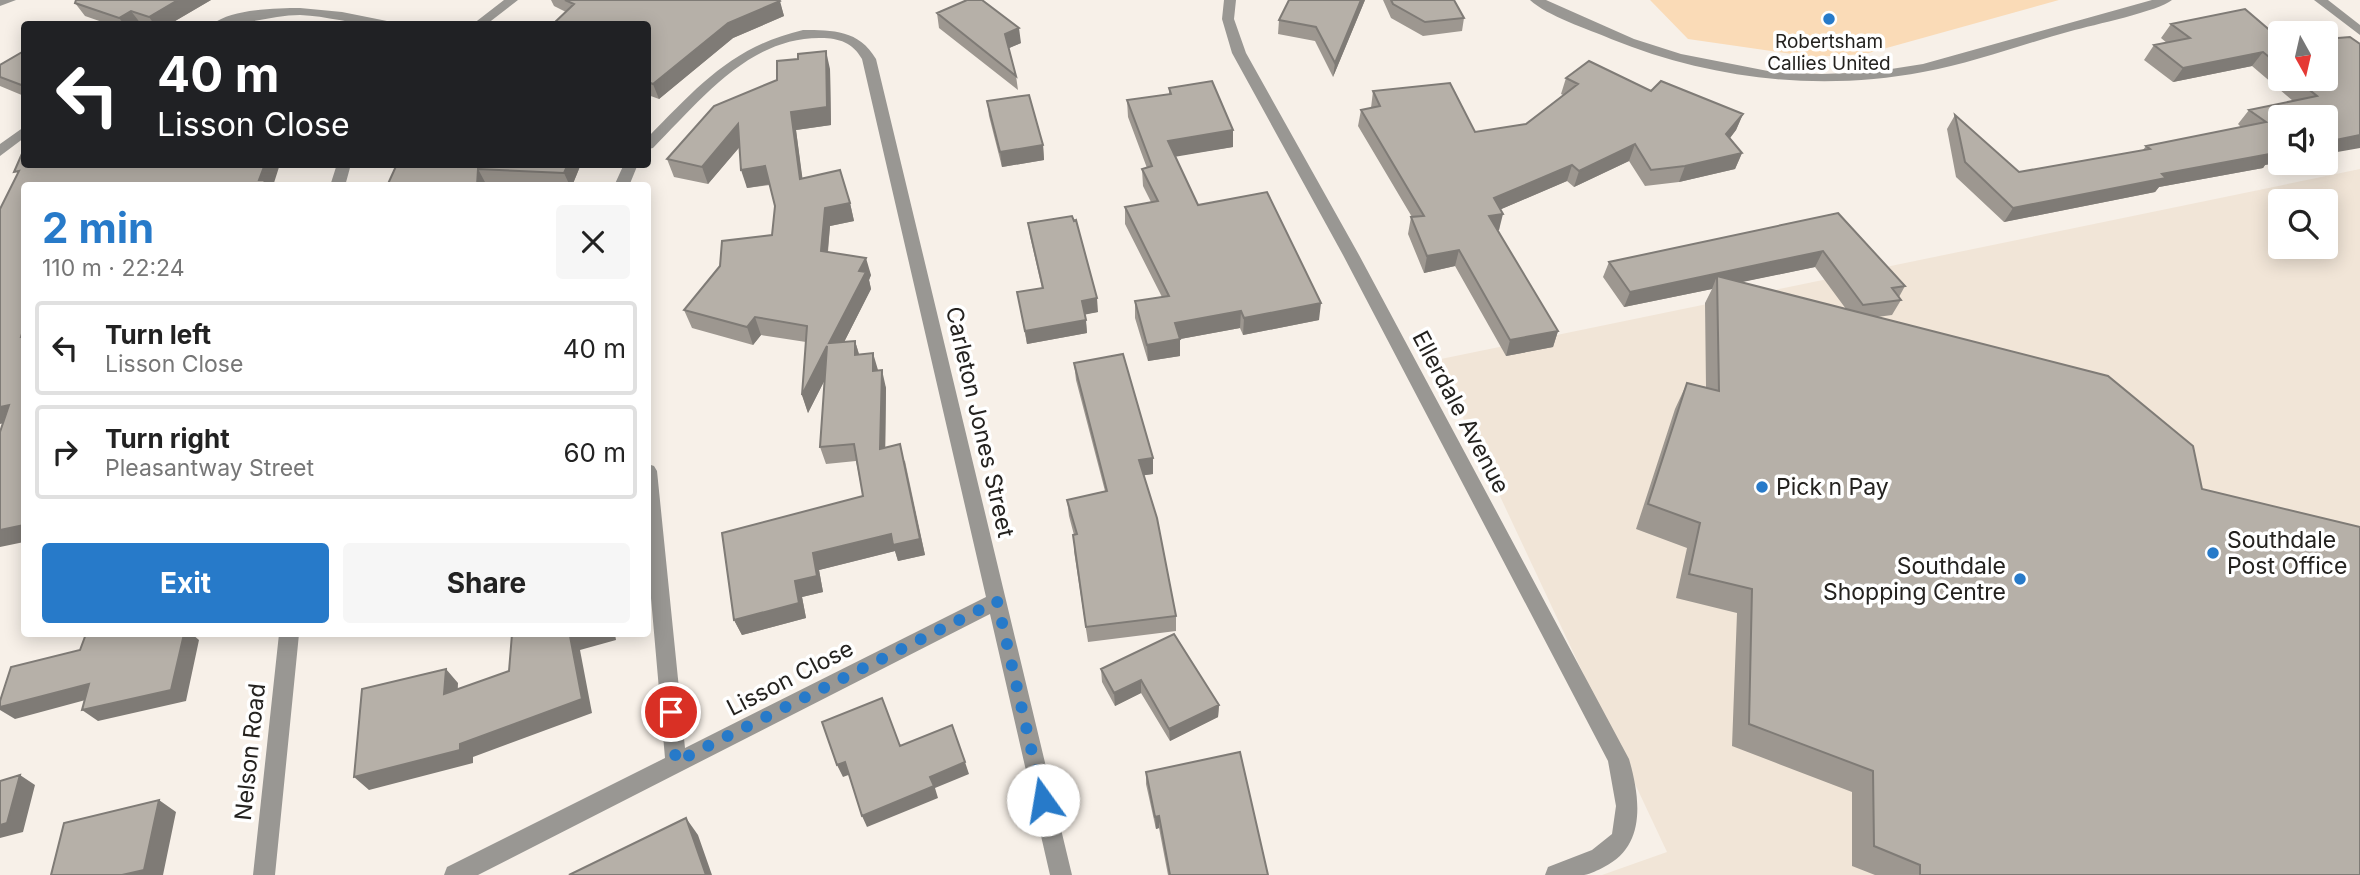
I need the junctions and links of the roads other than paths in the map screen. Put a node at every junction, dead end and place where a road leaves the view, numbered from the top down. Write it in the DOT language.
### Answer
graph roads {
  1 [pos="10,0"];
  2 [pos="512,0"];
  3 [pos="1230,0"];
  4 [pos="1536,0"];
  5 [pos="2166,0"];
  6 [pos="2320,0"];
  7 [pos="0,2"];
  8 [pos="231,21"];
  9 [pos="371,21"];
  10 [pos="483,21"];
  11 [pos="2360,31"];
  12 [pos="21,134"];
  13 [pos="651,142"];
  14 [pos="0,151"];
  15 [pos="651,502"];
  16 [pos="997,601"];
  17 [pos="289,637"];
  18 [pos="676,762"];
  19 [pos="264,875"];
  20 [pos="455,875"];
  21 [pos="1061,875"];
  22 [pos="1556,875"];
  1 -- 7 [label="street"];
  2 -- 10 [label="street"];
  3 -- 22 [label="street, Ellerdale Avenue"];
  4 -- 5 [label="street"];
  6 -- 11 [label="street"];
  8 -- 9 [label="street"];
  12 -- 14 [label="street"];
  13 -- 16 [label="street, Carleton Jones Street"];
  15 -- 18 [label="street"];
  16 -- 18 [label="street, Lisson Close"];
  16 -- 21 [label="street, Carleton Jones Street"];
  17 -- 19 [label="street, Nelson Road"];
  18 -- 20 [label="street, Lisson Close"];
}
